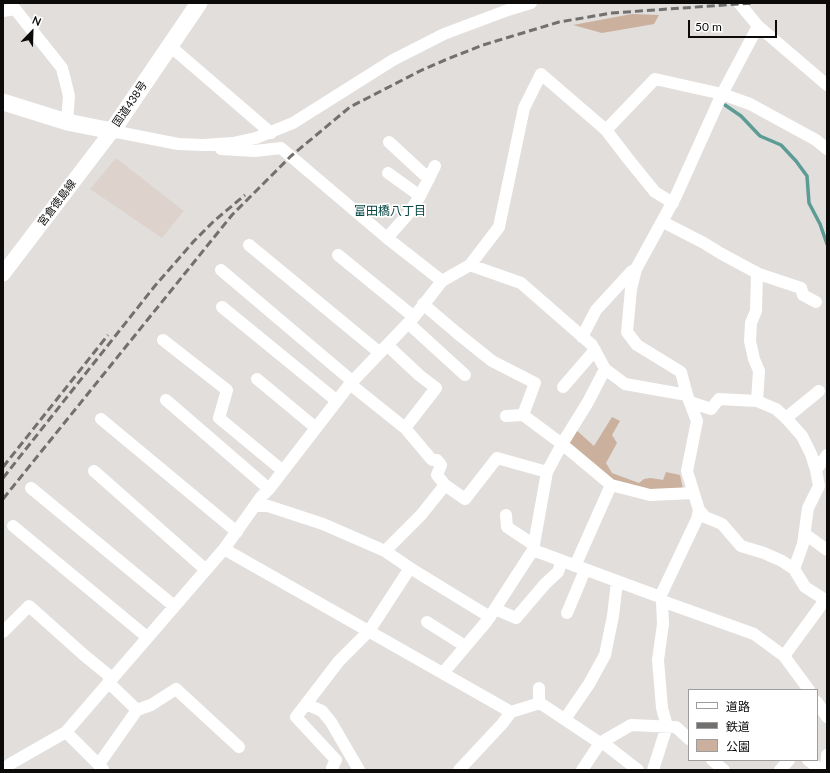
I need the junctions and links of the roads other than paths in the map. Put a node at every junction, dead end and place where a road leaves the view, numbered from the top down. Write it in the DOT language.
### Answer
graph roads {
  1 [pos="199,3"];
  2 [pos="531,3"];
  3 [pos="739,3"];
  4 [pos="13,6"];
  5 [pos="758,26"];
  6 [pos="170,46"];
  7 [pos="827,85"];
  8 [pos="722,94"];
  9 [pos="3,102"];
  10 [pos="67,122"];
  11 [pos="606,130"];
  12 [pos="112,131"];
  13 [pos="271,133"];
  14 [pos="389,142"];
  15 [pos="203,145"];
  16 [pos="827,149"];
  17 [pos="435,166"];
  18 [pos="388,173"];
  19 [pos="428,179"];
  20 [pos="420,196"];
  21 [pos="673,203"];
  22 [pos="663,222"];
  23 [pos="387,238"];
  24 [pos="249,245"];
  25 [pos="338,255"];
  26 [pos="470,265"];
  27 [pos="636,269"];
  28 [pos="221,270"];
  29 [pos="3,274"];
  30 [pos="758,274"];
  31 [pos="442,281"];
  32 [pos="816,302"];
  33 [pos="423,304"];
  34 [pos="222,308"];
  35 [pos="411,320"];
  36 [pos="582,337"];
  37 [pos="163,340"];
  38 [pos="384,349"];
  39 [pos="595,350"];
  40 [pos="605,370"];
  41 [pos="465,375"];
  42 [pos="257,379"];
  43 [pos="351,383"];
  44 [pos="563,387"];
  45 [pos="819,391"];
  46 [pos="689,398"];
  47 [pos="166,400"];
  48 [pos="337,401"];
  49 [pos="757,401"];
  50 [pos="523,415"];
  51 [pos="506,416"];
  52 [pos="786,418"];
  53 [pos="101,419"];
  54 [pos="316,428"];
  55 [pos="405,428"];
  56 [pos="562,444"];
  57 [pos="827,455"];
  58 [pos="94,471"];
  59 [pos="283,471"];
  60 [pos="816,471"];
  61 [pos="547,472"];
  62 [pos="827,479"];
  63 [pos="611,485"];
  64 [pos="445,486"];
  65 [pos="31,488"];
  66 [pos="269,490"];
  67 [pos="693,493"];
  68 [pos="255,506"];
  69 [pos="268,506"];
  70 [pos="699,510"];
  71 [pos="506,515"];
  72 [pos="12,526"];
  73 [pos="237,532"];
  74 [pos="805,534"];
  75 [pos="534,548"];
  76 [pos="224,549"];
  77 [pos="827,550"];
  78 [pos="385,551"];
  79 [pos="562,561"];
  80 [pos="410,568"];
  81 [pos="580,568"];
  82 [pos="794,569"];
  83 [pos="206,570"];
  84 [pos="617,582"];
  85 [pos="444,596"];
  86 [pos="661,599"];
  87 [pos="826,600"];
  88 [pos="174,606"];
  89 [pos="567,613"];
  90 [pos="490,616"];
  91 [pos="427,622"];
  92 [pos="369,631"];
  93 [pos="3,632"];
  94 [pos="147,637"];
  95 [pos="465,646"];
  96 [pos="784,656"];
  97 [pos="442,672"];
  98 [pos="110,680"];
  99 [pos="539,688"];
  100 [pos="808,689"];
  101 [pos="540,702"];
  102 [pos="306,704"];
  103 [pos="818,704"];
  104 [pos="137,710"];
  105 [pos="512,712"];
  106 [pos="827,717"];
  107 [pos="565,719"];
  108 [pos="667,726"];
  109 [pos="66,732"];
  110 [pos="688,738"];
  111 [pos="601,742"];
  112 [pos="239,747"];
  113 [pos="827,755"];
  114 [pos="713,761"];
  115 [pos="788,761"];
  116 [pos="809,761"];
  117 [pos="8,766"];
  118 [pos="101,767"];
  119 [pos="332,768"];
  120 [pos="359,770"];
  121 [pos="459,770"];
  122 [pos="582,770"];
  123 [pos="638,770"];
  124 [pos="653,770"];
  125 [pos="724,770"];
  126 [pos="780,770"];
  127 [pos="821,770"];
  128 [pos="826,770"];
  1 -- 6 [label="highway, 国道438号"];
  2 -- 13 [label="street"];
  3 -- 5 [label="street"];
  4 -- 10 [label="street"];
  5 -- 7 [label="street"];
  5 -- 8 [label="street"];
  6 -- 12 [label="highway, 国道438号"];
  6 -- 13 [label="street"];
  8 -- 11 [label="street"];
  8 -- 16 [label="street"];
  8 -- 21 [label="street"];
  9 -- 10 [label="highway, 国道438号"];
  10 -- 12 [label="highway, 国道438号"];
  11 -- 21 [label="street"];
  11 -- 26 [label="street"];
  12 -- 15 [label="street"];
  12 -- 29 [label="main road, 宮倉徳島線"];
  13 -- 15 [label="street"];
  14 -- 19 [label="street"];
  15 -- 23 [label="street"];
  17 -- 19 [label="street"];
  18 -- 20 [label="street"];
  19 -- 20 [label="street"];
  20 -- 23 [label="street"];
  21 -- 22 [label="street"];
  22 -- 27 [label="street"];
  22 -- 30 [label="street"];
  23 -- 31 [label="street"];
  24 -- 38 [label="street"];
  25 -- 35 [label="street"];
  26 -- 31 [label="street"];
  26 -- 36 [label="street"];
  27 -- 36 [label="street"];
  27 -- 46 [label="street"];
  28 -- 43 [label="street"];
  30 -- 32 [label="street"];
  30 -- 49 [label="street"];
  31 -- 33 [label="street"];
  33 -- 35 [label="street"];
  33 -- 50 [label="street"];
  34 -- 48 [label="street"];
  35 -- 38 [label="street"];
  35 -- 41 [label="street"];
  36 -- 39 [label="street"];
  37 -- 59 [label="street"];
  38 -- 43 [label="street"];
  38 -- 55 [label="street"];
  39 -- 40 [label="street"];
  39 -- 44 [label="street"];
  40 -- 46 [label="street"];
  40 -- 56 [label="street"];
  42 -- 54 [label="street"];
  43 -- 48 [label="street"];
  43 -- 55 [label="street"];
  45 -- 52 [label="street"];
  46 -- 49 [label="street"];
  46 -- 67 [label="street"];
  47 -- 66 [label="street"];
  48 -- 54 [label="street"];
  49 -- 52 [label="street"];
  50 -- 51 [label="street"];
  50 -- 56 [label="street"];
  52 -- 60 [label="street"];
  53 -- 73 [label="street"];
  54 -- 59 [label="street"];
  55 -- 64 [label="street"];
  56 -- 61 [label="street"];
  56 -- 63 [label="street"];
  57 -- 60 [label="street"];
  58 -- 83 [label="street"];
  59 -- 66 [label="street"];
  60 -- 62 [label="street"];
  60 -- 74 [label="street"];
  61 -- 64 [label="street"];
  61 -- 75 [label="street"];
  63 -- 67 [label="street"];
  63 -- 81 [label="street"];
  64 -- 78 [label="street"];
  65 -- 88 [label="street"];
  66 -- 68 [label="street"];
  66 -- 69 [label="street"];
  67 -- 70 [label="street"];
  68 -- 69 [label="street"];
  68 -- 73 [label="street"];
  69 -- 78 [label="street"];
  70 -- 82 [label="street"];
  70 -- 86 [label="street"];
  71 -- 75 [label="street"];
  72 -- 94 [label="street"];
  73 -- 76 [label="street"];
  74 -- 77 [label="street"];
  74 -- 82 [label="street"];
  75 -- 79 [label="street"];
  75 -- 90 [label="street"];
  76 -- 83 [label="street"];
  76 -- 92 [label="street"];
  78 -- 80 [label="street"];
  79 -- 81 [label="street"];
  79 -- 90 [label="street"];
  80 -- 90 [label="street"];
  80 -- 92 [label="street"];
  81 -- 84 [label="street"];
  81 -- 89 [label="street"];
  82 -- 87 [label="street"];
  83 -- 88 [label="street"];
  84 -- 86 [label="street"];
  84 -- 107 [label="street"];
  85 -- 90 [label="street"];
  86 -- 96 [label="street"];
  86 -- 108 [label="street"];
  87 -- 96 [label="street"];
  88 -- 94 [label="street"];
  90 -- 95 [label="street"];
  91 -- 95 [label="street"];
  92 -- 97 [label="street"];
  92 -- 102 [label="street"];
  93 -- 98 [label="street"];
  94 -- 98 [label="street"];
  95 -- 97 [label="street"];
  96 -- 100 [label="street"];
  97 -- 105 [label="street"];
  98 -- 104 [label="street"];
  98 -- 109 [label="street"];
  99 -- 101 [label="street"];
  101 -- 105 [label="street"];
  101 -- 107 [label="street"];
  102 -- 119 [label="street"];
  102 -- 120 [label="street"];
  103 -- 106 [label="street"];
  104 -- 112 [label="street"];
  104 -- 118 [label="street"];
  105 -- 121 [label="street"];
  107 -- 111 [label="street"];
  108 -- 110 [label="street"];
  108 -- 111 [label="street"];
  108 -- 124 [label="street"];
  109 -- 117 [label="street"];
  109 -- 118 [label="street"];
  111 -- 122 [label="street"];
  111 -- 123 [label="street"];
  113 -- 128 [label="street"];
  114 -- 125 [label="street"];
  115 -- 126 [label="street"];
  116 -- 127 [label="street"];
}
